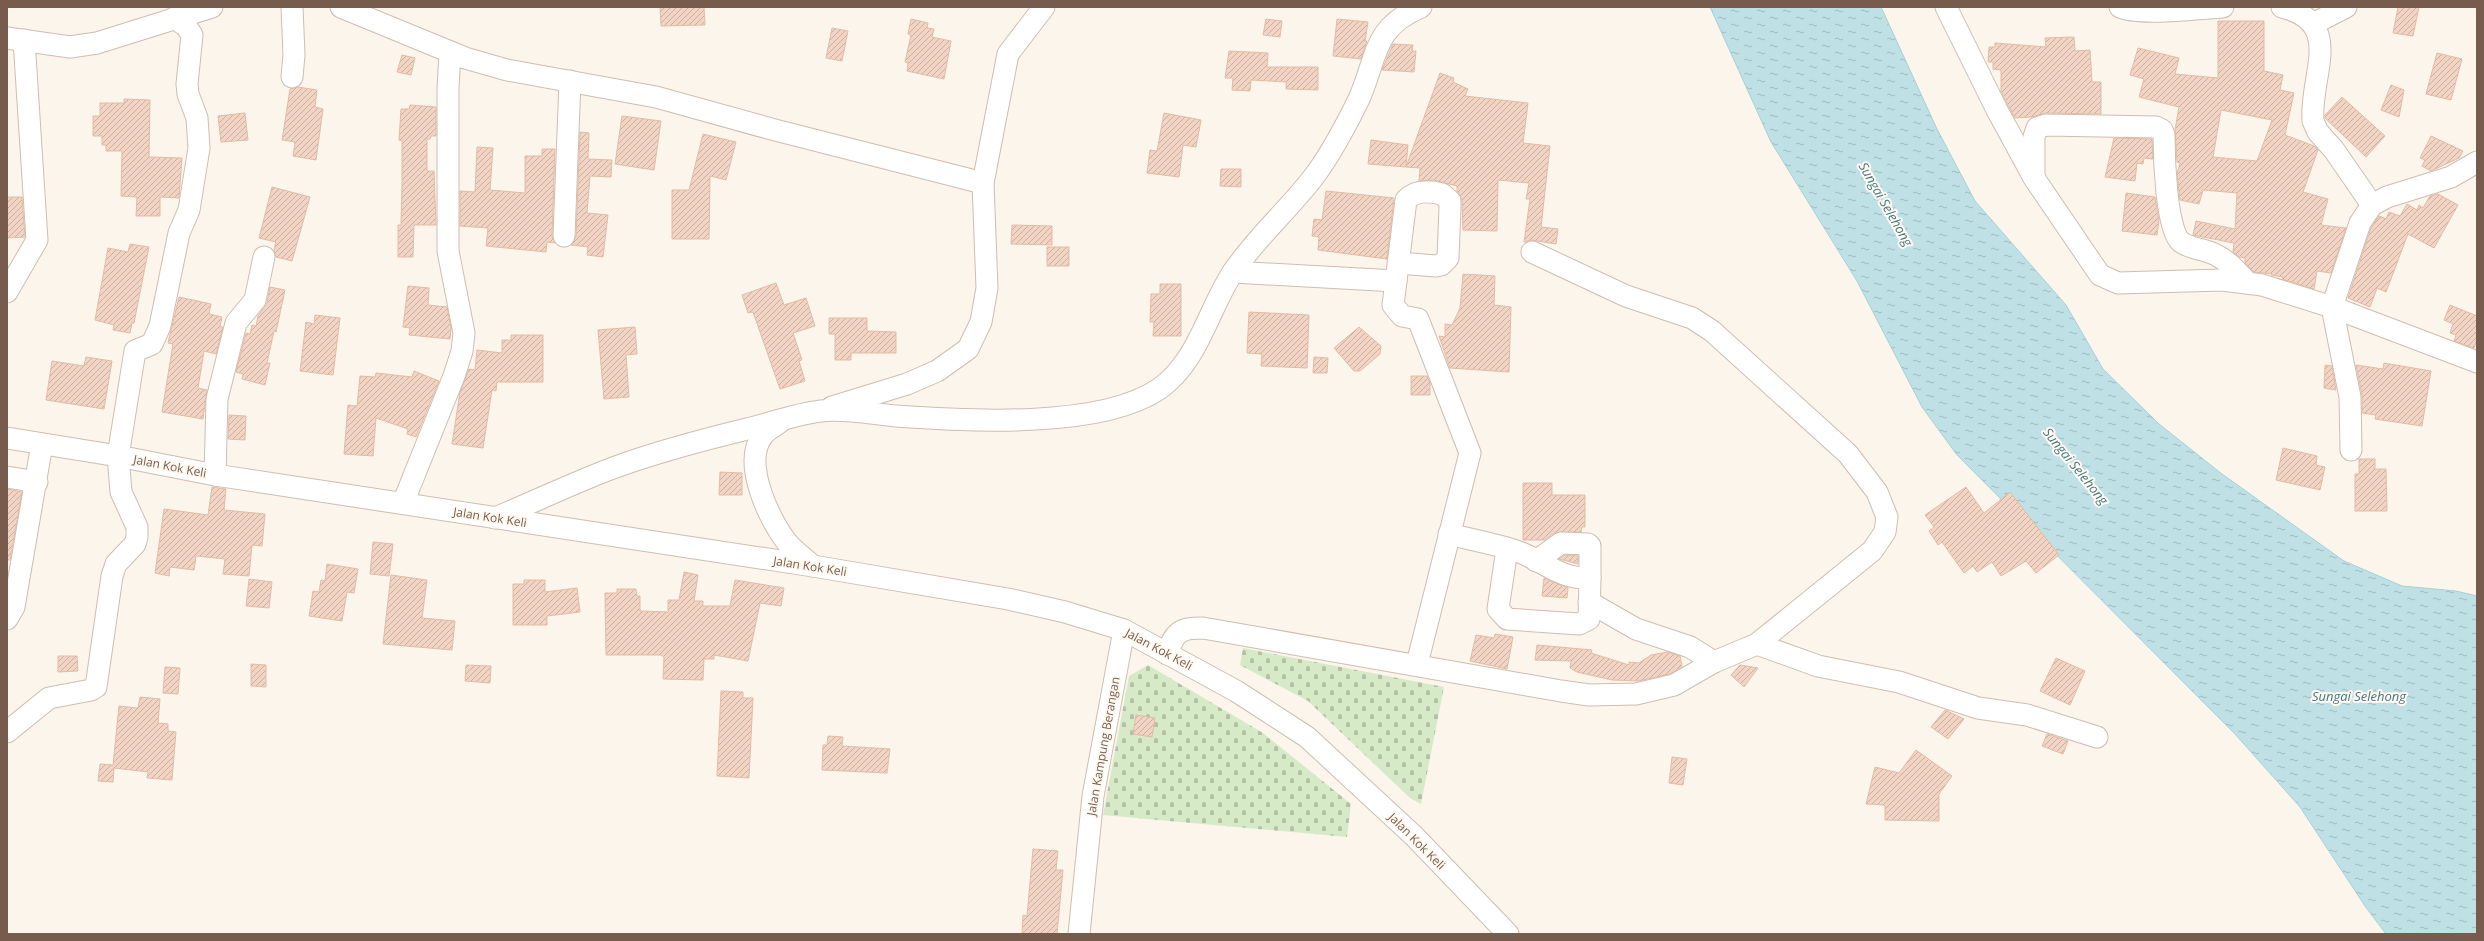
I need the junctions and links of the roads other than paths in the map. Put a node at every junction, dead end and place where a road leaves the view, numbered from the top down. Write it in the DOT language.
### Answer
graph roads {
  1 [pos="212,7"];
  2 [pos="292,7"];
  3 [pos="341,7"];
  4 [pos="1044,7"];
  5 [pos="1421,7"];
  6 [pos="1946,7"];
  7 [pos="2120,7"];
  8 [pos="2223,7"];
  9 [pos="2282,7"];
  10 [pos="2346,7"];
  11 [pos="174,18"];
  12 [pos="2313,24"];
  13 [pos="16,39"];
  14 [pos="450,52"];
  15 [pos="292,77"];
  16 [pos="570,82"];
  17 [pos="2477,162"];
  18 [pos="2034,178"];
  19 [pos="983,182"];
  20 [pos="2372,205"];
  21 [pos="564,236"];
  22 [pos="1532,252"];
  23 [pos="264,257"];
  24 [pos="1233,272"];
  25 [pos="2248,283"];
  26 [pos="7,292"];
  27 [pos="2332,307"];
  28 [pos="2477,362"];
  29 [pos="821,411"];
  30 [pos="783,420"];
  31 [pos="7,438"];
  32 [pos="42,444"];
  33 [pos="2351,450"];
  34 [pos="118,456"];
  35 [pos="215,475"];
  36 [pos="7,476"];
  37 [pos="37,482"];
  38 [pos="403,503"];
  39 [pos="494,518"];
  40 [pos="1449,534"];
  41 [pos="1507,549"];
  42 [pos="1536,561"];
  43 [pos="813,566"];
  44 [pos="1590,578"];
  45 [pos="1590,602"];
  46 [pos="7,618"];
  47 [pos="1124,630"];
  48 [pos="1757,644"];
  49 [pos="1167,654"];
  50 [pos="1714,662"];
  51 [pos="1417,664"];
  52 [pos="7,732"];
  53 [pos="2097,737"];
  54 [pos="1079,934"];
  55 [pos="1508,934"];
  1 -- 11 [label="street"];
  2 -- 15 [label="street"];
  3 -- 14 [label="street"];
  4 -- 19 [label="street"];
  5 -- 24 [label="street"];
  6 -- 18 [label="street"];
  7 -- 8 [label="street"];
  9 -- 12 [label="street"];
  10 -- 12 [label="street"];
  11 -- 13 [label="street"];
  11 -- 34 [label="street"];
  12 -- 20 [label="street"];
  13 -- 26 [label="street"];
  14 -- 16 [label="street"];
  14 -- 38 [label="street"];
  16 -- 19 [label="street"];
  16 -- 21 [label="street"];
  17 -- 20 [label="street"];
  18 -- 25 [label="street"];
  18 -- 25 [label="street"];
  19 -- 29 [label="street"];
  20 -- 27 [label="street"];
  22 -- 48 [label="street"];
  23 -- 35 [label="street"];
  24 -- 29 [label="street"];
  24 -- 40 [label="street"];
  25 -- 27 [label="street"];
  27 -- 28 [label="street"];
  27 -- 33 [label="street"];
  29 -- 30 [label="street"];
  30 -- 39 [label="street"];
  30 -- 43 [label="street"];
  31 -- 32 [label="street, Jalan Kok Keli"];
  32 -- 34 [label="street, Jalan Kok Keli"];
  32 -- 37 [label="street"];
  34 -- 35 [label="street, Jalan Kok Keli"];
  34 -- 52 [label="street"];
  35 -- 38 [label="street, Jalan Kok Keli"];
  36 -- 37 [label="street"];
  37 -- 46 [label="street"];
  38 -- 39 [label="street, Jalan Kok Keli"];
  39 -- 43 [label="street, Jalan Kok Keli"];
  40 -- 41 [label="street"];
  40 -- 51 [label="street"];
  41 -- 42 [label="street"];
  41 -- 45 [label="street"];
  42 -- 44 [label="street"];
  42 -- 44 [label="street"];
  43 -- 47 [label="street, Jalan Kok Keli"];
  44 -- 45 [label="street"];
  45 -- 50 [label="street"];
  47 -- 49 [label="street, Jalan Kok Keli"];
  47 -- 54 [label="street, Jalan Kampung Berangan"];
  48 -- 50 [label="street"];
  48 -- 53 [label="street"];
  49 -- 51 [label="street"];
  49 -- 55 [label="street, Jalan Kok Keli"];
  50 -- 51 [label="street"];
}
